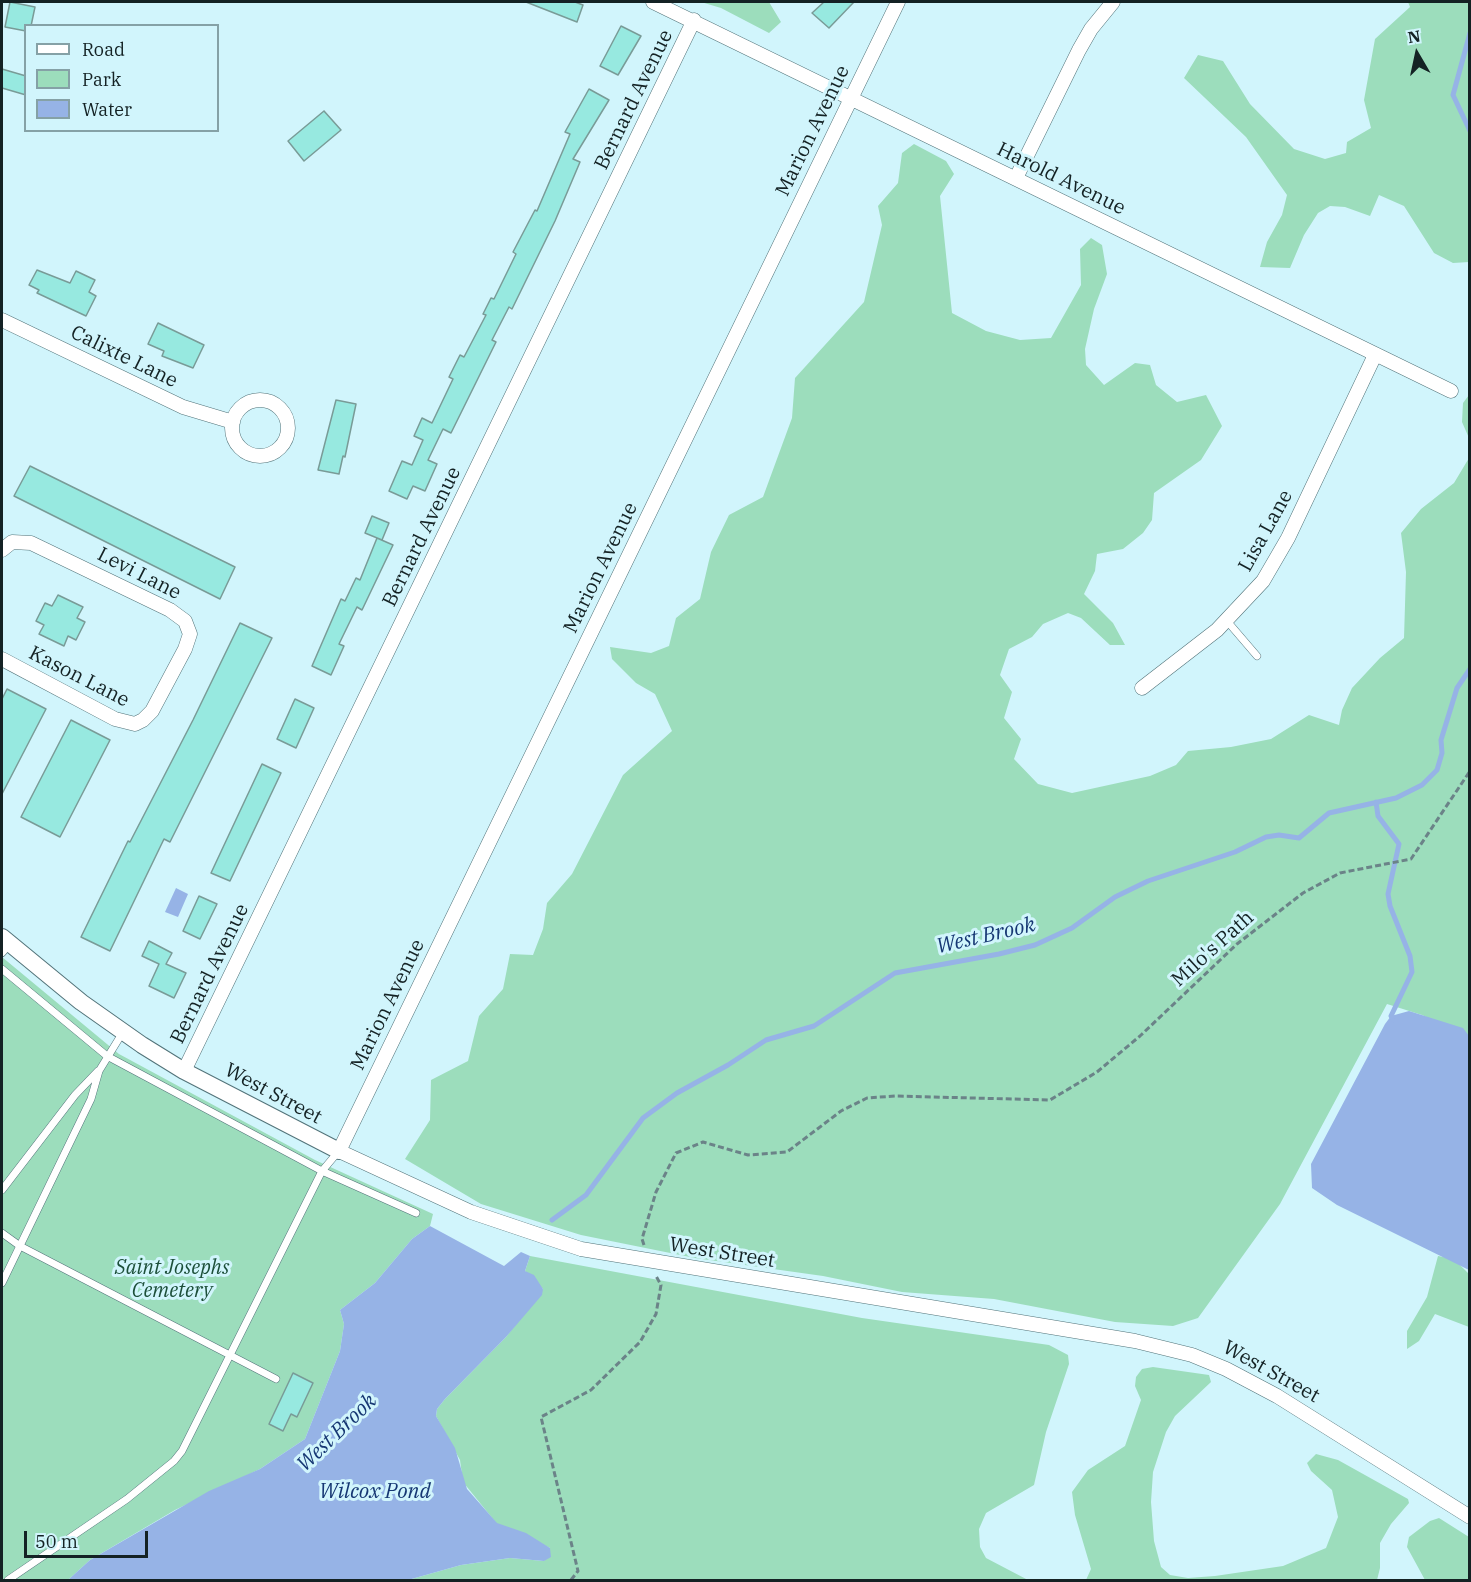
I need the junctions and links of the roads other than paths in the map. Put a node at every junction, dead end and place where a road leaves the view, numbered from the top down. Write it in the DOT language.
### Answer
graph roads {
  1 [pos="653,2"];
  2 [pos="898,2"];
  3 [pos="1113,2"];
  4 [pos="694,20"];
  5 [pos="850,100"];
  6 [pos="1016,178"];
  7 [pos="2,320"];
  8 [pos="1376,355"];
  9 [pos="1451,391"];
  10 [pos="232,422"];
  11 [pos="2,550"];
  12 [pos="1227,621"];
  13 [pos="1257,656"];
  14 [pos="2,659"];
  15 [pos="1142,688"];
  16 [pos="140,722"];
  17 [pos="4,944"];
  18 [pos="2,969"];
  19 [pos="123,1032"];
  20 [pos="107,1056"];
  21 [pos="99,1071"];
  22 [pos="184,1071"];
  23 [pos="339,1151"];
  24 [pos="322,1171"];
  25 [pos="2,1190"];
  26 [pos="416,1213"];
  27 [pos="2,1233"];
  28 [pos="20,1246"];
  29 [pos="2,1283"];
  30 [pos="230,1356"];
  31 [pos="276,1379"];
  32 [pos="1470,1517"];
  33 [pos="8,1581"];
  1 -- 4 [label="street, Harold Avenue"];
  2 -- 5 [label="street, Marion Avenue"];
  3 -- 6 [label="street"];
  4 -- 5 [label="street, Harold Avenue"];
  4 -- 22 [label="street, Bernard Avenue"];
  5 -- 6 [label="street, Harold Avenue"];
  5 -- 23 [label="street, Marion Avenue"];
  6 -- 8 [label="street, Harold Avenue"];
  7 -- 10 [label="street, Calixte Lane"];
  8 -- 9 [label="street, Harold Avenue"];
  8 -- 12 [label="street, Lisa Lane"];
  10 -- 10 [label="street"];
  11 -- 16 [label="street, Levi Lane"];
  12 -- 13 [label="lane"];
  12 -- 15 [label="street, Lisa Lane"];
  14 -- 16 [label="street, Kason Lane"];
  17 -- 19 [label="street, West Street"];
  18 -- 20 [label="lane"];
  19 -- 20 [label="lane"];
  19 -- 22 [label="street, West Street"];
  20 -- 21 [label="lane"];
  20 -- 24 [label="lane"];
  21 -- 25 [label="lane"];
  21 -- 28 [label="lane"];
  22 -- 23 [label="street, West Street"];
  23 -- 24 [label="lane"];
  23 -- 32 [label="street, West Street"];
  24 -- 26 [label="lane"];
  24 -- 30 [label="lane"];
  27 -- 28 [label="lane"];
  28 -- 29 [label="lane"];
  28 -- 30 [label="lane"];
  30 -- 31 [label="lane"];
  30 -- 33 [label="lane"];
}
